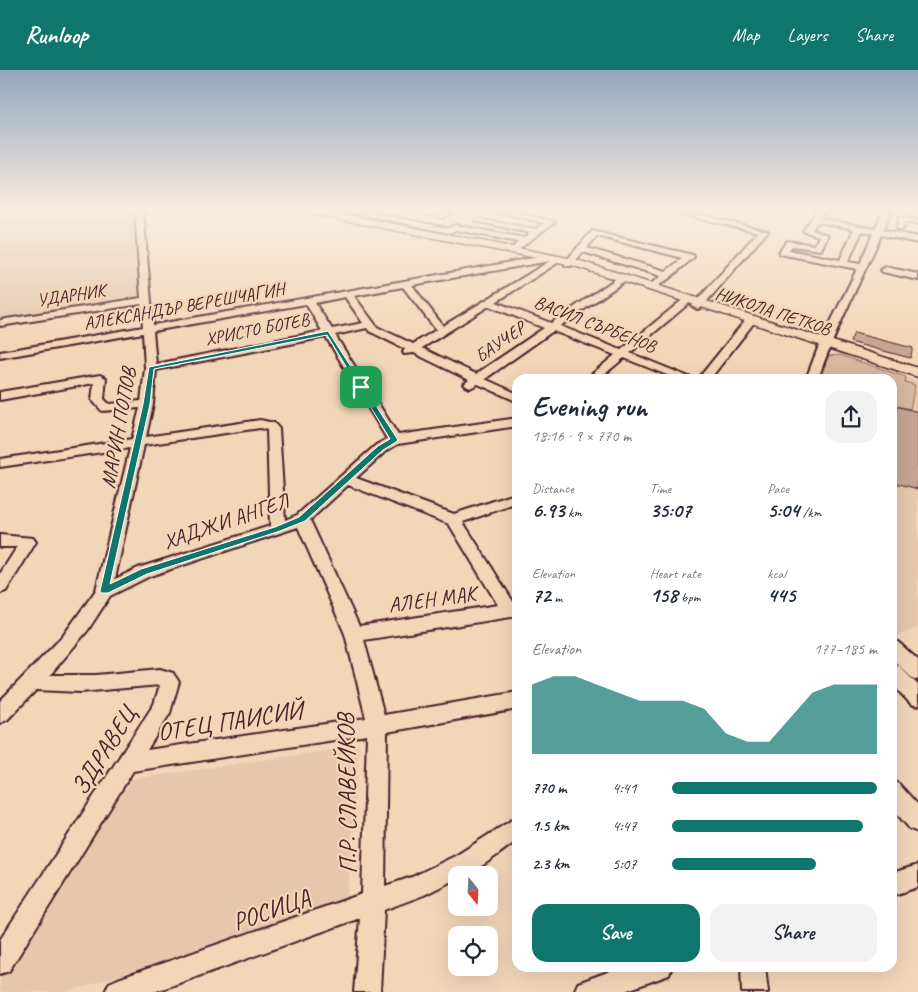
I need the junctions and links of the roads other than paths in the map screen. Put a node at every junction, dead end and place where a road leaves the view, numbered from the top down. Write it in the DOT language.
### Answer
graph roads {
  1 [pos="142,254"];
  2 [pos="536,254"];
  3 [pos="571,254"];
  4 [pos="667,254"];
  5 [pos="678,254"];
  6 [pos="742,254"];
  7 [pos="795,254"];
  8 [pos="847,254"];
  9 [pos="869,254"];
  10 [pos="565,259"];
  11 [pos="658,261"];
  12 [pos="843,263"];
  13 [pos="863,267"];
  14 [pos="886,270"];
  15 [pos="918,272"];
  16 [pos="622,279"];
  17 [pos="660,281"];
  18 [pos="406,284"];
  19 [pos="348,294"];
  20 [pos="146,300"];
  21 [pos="309,301"];
  22 [pos="489,303"];
  23 [pos="693,303"];
  24 [pos="750,322"];
  25 [pos="0,323"];
  26 [pos="364,326"];
  27 [pos="553,327"];
  28 [pos="149,329"];
  29 [pos="442,331"];
  30 [pos="328,333"];
  31 [pos="824,346"];
  32 [pos="411,351"];
  33 [pos="623,354"];
  34 [pos="0,355"];
  35 [pos="151,368"];
  36 [pos="918,373"];
  37 [pos="598,374"];
  38 [pos="675,374"];
  39 [pos="708,374"];
  40 [pos="814,374"];
  41 [pos="918,378"];
  42 [pos="474,382"];
  43 [pos="0,396"];
  44 [pos="512,397"];
  45 [pos="147,404"];
  46 [pos="512,407"];
  47 [pos="512,423"];
  48 [pos="394,440"];
  49 [pos="138,443"];
  50 [pos="0,463"];
  51 [pos="347,480"];
  52 [pos="512,500"];
  53 [pos="302,519"];
  54 [pos="454,520"];
  55 [pos="278,529"];
  56 [pos="0,541"];
  57 [pos="0,587"];
  58 [pos="104,591"];
  59 [pos="512,607"];
  60 [pos="512,610"];
  61 [pos="354,634"];
  62 [pos="897,652"];
  63 [pos="918,672"];
  64 [pos="897,677"];
  65 [pos="32,682"];
  66 [pos="918,698"];
  67 [pos="512,701"];
  68 [pos="0,714"];
  69 [pos="377,724"];
  70 [pos="129,762"];
  71 [pos="897,797"];
  72 [pos="918,821"];
  73 [pos="512,831"];
  74 [pos="918,876"];
  75 [pos="897,883"];
  76 [pos="372,902"];
  77 [pos="0,962"];
  78 [pos="643,972"];
  79 [pos="753,972"];
  80 [pos="118,992"];
  81 [pos="367,992"];
  82 [pos="587,992"];
  83 [pos="755,992"];
  1 -- 20 [label="street, МАРИН ПОПОВ"];
  2 -- 10 [label="main road, НИКОЛА ПЕТКОВ"];
  3 -- 10 [label="street"];
  4 -- 11 [label="street"];
  5 -- 17 [label="street"];
  6 -- 23 [label="street"];
  7 -- 12 [label="street"];
  8 -- 12 [label="street"];
  9 -- 13 [label="street"];
  10 -- 16 [label="main road, НИКОЛА ПЕТКОВ"];
  10 -- 17 [label="street"];
  10 -- 18 [label="street, АЛЕКСАНДЪР ВЕРЕШЧАГИН"];
  10 -- 22 [label="street"];
  12 -- 13 [label="street"];
  13 -- 31 [label="street"];
  14 -- 15 [label="street"];
  16 -- 17 [label="main road, НИКОЛА ПЕТКОВ"];
  16 -- 23 [label="main road, НИКОЛА ПЕТКОВ"];
  16 -- 27 [label="street, БАУЧЕР"];
  17 -- 23 [label="main road, НИКОЛА ПЕТКОВ"];
  18 -- 19 [label="street, АЛЕКСАНДЪР ВЕРЕШЧАГИН"];
  18 -- 29 [label="street"];
  19 -- 21 [label="street, АЛЕКСАНДЪР ВЕРЕШЧАГИН"];
  19 -- 26 [label="street"];
  20 -- 25 [label="street, УДАРНИК"];
  20 -- 28 [label="street, МАРИН ПОПОВ"];
  21 -- 28 [label="street, АЛЕКСАНДЪР ВЕРЕШЧАГИН"];
  21 -- 30 [label="street"];
  22 -- 27 [label="street, ВАСИЛ СЪРБЕНОВ"];
  22 -- 29 [label="street"];
  23 -- 24 [label="main road, НИКОЛА ПЕТКОВ"];
  23 -- 33 [label="street"];
  24 -- 31 [label="main road, НИКОЛА ПЕТКОВ"];
  24 -- 39 [label="street"];
  26 -- 30 [label="street, ХРИСТО БОТЕВ"];
  26 -- 32 [label="street"];
  27 -- 33 [label="street, ВАСИЛ СЪРБЕНОВ"];
  27 -- 42 [label="street, БАУЧЕР"];
  28 -- 34 [label="street, АЛЕКСАНДЪР ВЕРЕШЧАГИН"];
  28 -- 35 [label="street, МАРИН ПОПОВ"];
  29 -- 32 [label="street"];
  30 -- 35 [label="street, ХРИСТО БОТЕВ"];
  30 -- 48 [label="street"];
  31 -- 36 [label="main road, НИКОЛА ПЕТКОВ"];
  31 -- 40 [label="street"];
  31 -- 41 [label="main road, НИКОЛА ПЕТКОВ"];
  32 -- 42 [label="street"];
  33 -- 37 [label="street"];
  33 -- 38 [label="street, ВАСИЛ СЪРБЕНОВ"];
  35 -- 45 [label="street, МАРИН ПОПОВ"];
  42 -- 44 [label="street"];
  42 -- 46 [label="street"];
  43 -- 45 [label="street"];
  45 -- 49 [label="street, МАРИН ПОПОВ"];
  47 -- 48 [label="street, ХАДЖИ АНГЕЛ"];
  48 -- 51 [label="street, ХАДЖИ АНГЕЛ"];
  49 -- 50 [label="street"];
  49 -- 55 [label="street"];
  49 -- 58 [label="street, МАРИН ПОПОВ"];
  51 -- 53 [label="street, ХАДЖИ АНГЕЛ"];
  51 -- 54 [label="street"];
  52 -- 54 [label="street"];
  53 -- 55 [label="street, ХАДЖИ АНГЕЛ"];
  53 -- 61 [label="street, П.Р. СЛАВЕЙКОВ"];
  54 -- 59 [label="street"];
  55 -- 58 [label="street, ХАДЖИ АНГЕЛ"];
  56 -- 57 [label="street"];
  58 -- 65 [label="street, МАРИН ПОПОВ"];
  60 -- 61 [label="street, АЛЕН МАК"];
  61 -- 69 [label="street, П.Р. СЛАВЕЙКОВ"];
  62 -- 63 [label="street"];
  64 -- 66 [label="street"];
  65 -- 68 [label="street, МАРИН ПОПОВ"];
  65 -- 70 [label="street, ЗДРАВЕЦ"];
  67 -- 69 [label="street, ОТЕЦ ПАИСИЙ"];
  69 -- 70 [label="street, ОТЕЦ ПАИСИЙ"];
  69 -- 76 [label="street, П.Р. СЛАВЕЙКОВ"];
  70 -- 77 [label="street, ЗДРАВЕЦ"];
  71 -- 72 [label="street"];
  73 -- 76 [label="street, РОСИЦА"];
  74 -- 75 [label="street"];
  76 -- 80 [label="street, РОСИЦА"];
  76 -- 81 [label="street, П.Р. СЛАВЕЙКОВ"];
  78 -- 82 [label="street"];
  79 -- 83 [label="street"];
}
